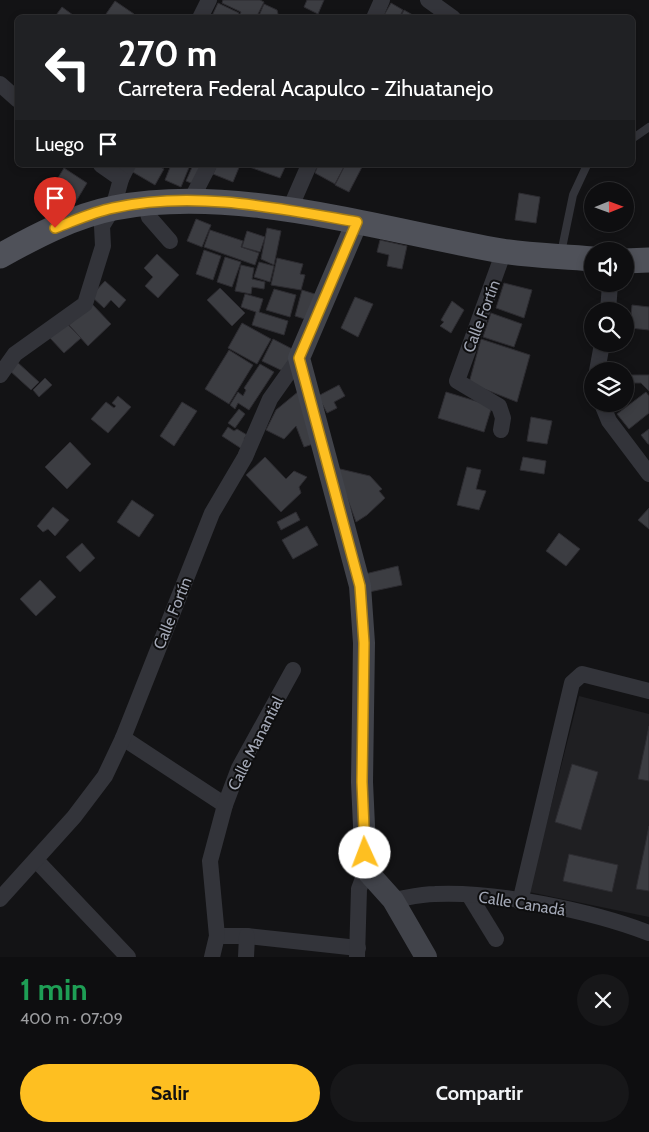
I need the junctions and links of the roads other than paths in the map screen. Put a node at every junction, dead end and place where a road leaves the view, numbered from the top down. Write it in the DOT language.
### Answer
graph roads {
  1 [pos="209,0"];
  2 [pos="382,0"];
  3 [pos="428,0"];
  4 [pos="202,15"];
  5 [pos="375,15"];
  6 [pos="449,15"];
  7 [pos="0,84"];
  8 [pos="15,97"];
  9 [pos="649,127"];
  10 [pos="635,137"];
  11 [pos="108,167"];
  12 [pos="208,167"];
  13 [pos="308,167"];
  14 [pos="586,167"];
  15 [pos="124,172"];
  16 [pos="190,202"];
  17 [pos="145,203"];
  18 [pos="113,208"];
  19 [pos="289,211"];
  20 [pos="357,222"];
  21 [pos="170,241"];
  22 [pos="504,251"];
  23 [pos="0,256"];
  24 [pos="560,256"];
  25 [pos="584,258"];
  26 [pos="649,260"];
  27 [pos="634,261"];
  28 [pos="299,358"];
  29 [pos="0,375"];
  30 [pos="605,412"];
  31 [pos="501,430"];
  32 [pos="649,474"];
  33 [pos="293,670"];
  34 [pos="649,691"];
  35 [pos="123,738"];
  36 [pos="226,805"];
  37 [pos="36,860"];
  38 [pos="366,870"];
  39 [pos="469,895"];
  40 [pos="0,898"];
  41 [pos="393,900"];
  42 [pos="520,902"];
  43 [pos="649,933"];
  44 [pos="217,936"];
  45 [pos="247,936"];
  46 [pos="496,939"];
  47 [pos="358,952"];
  48 [pos="128,957"];
  49 [pos="212,957"];
  50 [pos="246,957"];
  51 [pos="426,957"];
  1 -- 4 [label="street"];
  2 -- 5 [label="street"];
  3 -- 6 [label="street"];
  7 -- 8 [label="street"];
  9 -- 10 [label="lane"];
  11 -- 15 [label="street"];
  12 -- 16 [label="street"];
  13 -- 19 [label="street"];
  14 -- 24 [label="lane"];
  15 -- 18 [label="street"];
  16 -- 17 [label="main road"];
  16 -- 19 [label="main road"];
  17 -- 18 [label="main road"];
  17 -- 21 [label="street"];
  18 -- 23 [label="main road"];
  18 -- 29 [label="street"];
  19 -- 20 [label="main road"];
  20 -- 22 [label="main road"];
  20 -- 28 [label="street"];
  22 -- 24 [label="main road"];
  22 -- 31 [label="street, Calle Fortín"];
  24 -- 25 [label="main road"];
  26 -- 27 [label="main road"];
  28 -- 35 [label="street, Calle Fortín"];
  28 -- 38 [label="street"];
  30 -- 32 [label="street"];
  33 -- 36 [label="street, Calle Manantial"];
  34 -- 42 [label="street"];
  35 -- 36 [label="street"];
  35 -- 37 [label="street, Calle Fortín"];
  36 -- 44 [label="street, Calle Manantial"];
  37 -- 40 [label="street, Calle Fortín"];
  37 -- 48 [label="street"];
  38 -- 41 [label="street"];
  38 -- 47 [label="street"];
  39 -- 41 [label="street, Calle Canadá"];
  39 -- 42 [label="street, Calle Canadá"];
  39 -- 46 [label="street"];
  41 -- 51 [label="street"];
  42 -- 43 [label="street, Calle Canadá"];
  44 -- 45 [label="street"];
  44 -- 49 [label="street, Calle Manantial"];
  45 -- 47 [label="street"];
  45 -- 50 [label="street"];
}
